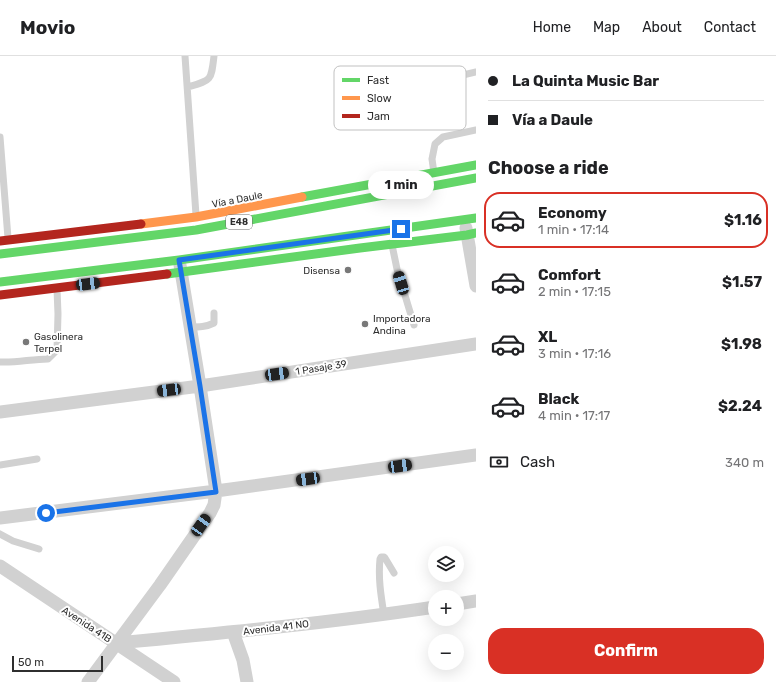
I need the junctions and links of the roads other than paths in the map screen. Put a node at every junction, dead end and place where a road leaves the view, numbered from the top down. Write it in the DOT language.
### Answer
graph roads {
  1 [pos="185,56"];
  2 [pos="214,56"];
  3 [pos="476,72"];
  4 [pos="466,74"];
  5 [pos="188,88"];
  6 [pos="476,130"];
  7 [pos="0,137"];
  8 [pos="476,165"];
  9 [pos="434,173"];
  10 [pos="476,178"];
  11 [pos="2,204"];
  12 [pos="196,218"];
  13 [pos="470,220"];
  14 [pos="227,232"];
  15 [pos="196,234"];
  16 [pos="472,234"];
  17 [pos="4,241"];
  18 [pos="164,241"];
  19 [pos="392,243"];
  20 [pos="220,247"];
  21 [pos="0,254"];
  22 [pos="0,260"];
  23 [pos="180,266"];
  24 [pos="45,269"];
  25 [pos="0,282"];
  26 [pos="476,286"];
  27 [pos="57,287"];
  28 [pos="0,295"];
  29 [pos="214,313"];
  30 [pos="414,325"];
  31 [pos="190,327"];
  32 [pos="476,344"];
  33 [pos="0,362"];
  34 [pos="200,386"];
  35 [pos="0,412"];
  36 [pos="476,455"];
  37 [pos="36,459"];
  38 [pos="0,465"];
  39 [pos="216,492"];
  40 [pos="0,518"];
  41 [pos="0,534"];
  42 [pos="39,549"];
  43 [pos="0,566"];
  44 [pos="394,573"];
  45 [pos="476,601"];
  46 [pos="464,603"];
  47 [pos="428,608"];
  48 [pos="384,615"];
  49 [pos="233,632"];
  50 [pos="117,643"];
  51 [pos="88,682"];
  52 [pos="174,682"];
  53 [pos="247,682"];
  1 -- 5 [label="lane"];
  2 -- 5 [label="lane"];
  3 -- 4 [label="lane"];
  5 -- 12 [label="lane"];
  6 -- 9 [label="lane"];
  7 -- 11 [label="lane"];
  8 -- 9 [label="main road, Vía a Daule / E48"];
  9 -- 12 [label="main road, Vía a Daule / E48"];
  10 -- 15 [label="main road, E48"];
  11 -- 17 [label="lane"];
  12 -- 15 [label="lane"];
  12 -- 17 [label="main road, Vía a Daule / E48"];
  13 -- 16 [label="street"];
  13 -- 23 [label="main road"];
  14 -- 15 [label="lane"];
  15 -- 21 [label="main road, E48"];
  16 -- 19 [label="main road"];
  16 -- 26 [label="street"];
  18 -- 22 [label="lane"];
  19 -- 23 [label="main road"];
  19 -- 30 [label="lane"];
  20 -- 24 [label="lane"];
  23 -- 25 [label="main road"];
  23 -- 27 [label="main road"];
  23 -- 31 [label="street"];
  27 -- 28 [label="main road"];
  27 -- 33 [label="lane"];
  29 -- 31 [label="lane"];
  31 -- 34 [label="street"];
  32 -- 34 [label="street, 1 Pasaje 39"];
  34 -- 35 [label="street, 1 Pasaje 39"];
  34 -- 39 [label="street"];
  36 -- 39 [label="street"];
  37 -- 38 [label="lane"];
  39 -- 40 [label="street"];
  39 -- 50 [label="street"];
  41 -- 42 [label="lane"];
  43 -- 50 [label="street, Avenida 41B"];
  44 -- 48 [label="lane"];
  45 -- 46 [label="street"];
  47 -- 48 [label="street, Avenida 41 NO"];
  48 -- 49 [label="street, Avenida 41 NO"];
  49 -- 50 [label="street, Avenida 41 NO"];
  49 -- 53 [label="street"];
  50 -- 51 [label="street"];
  50 -- 52 [label="street, Avenida 41B"];
}
